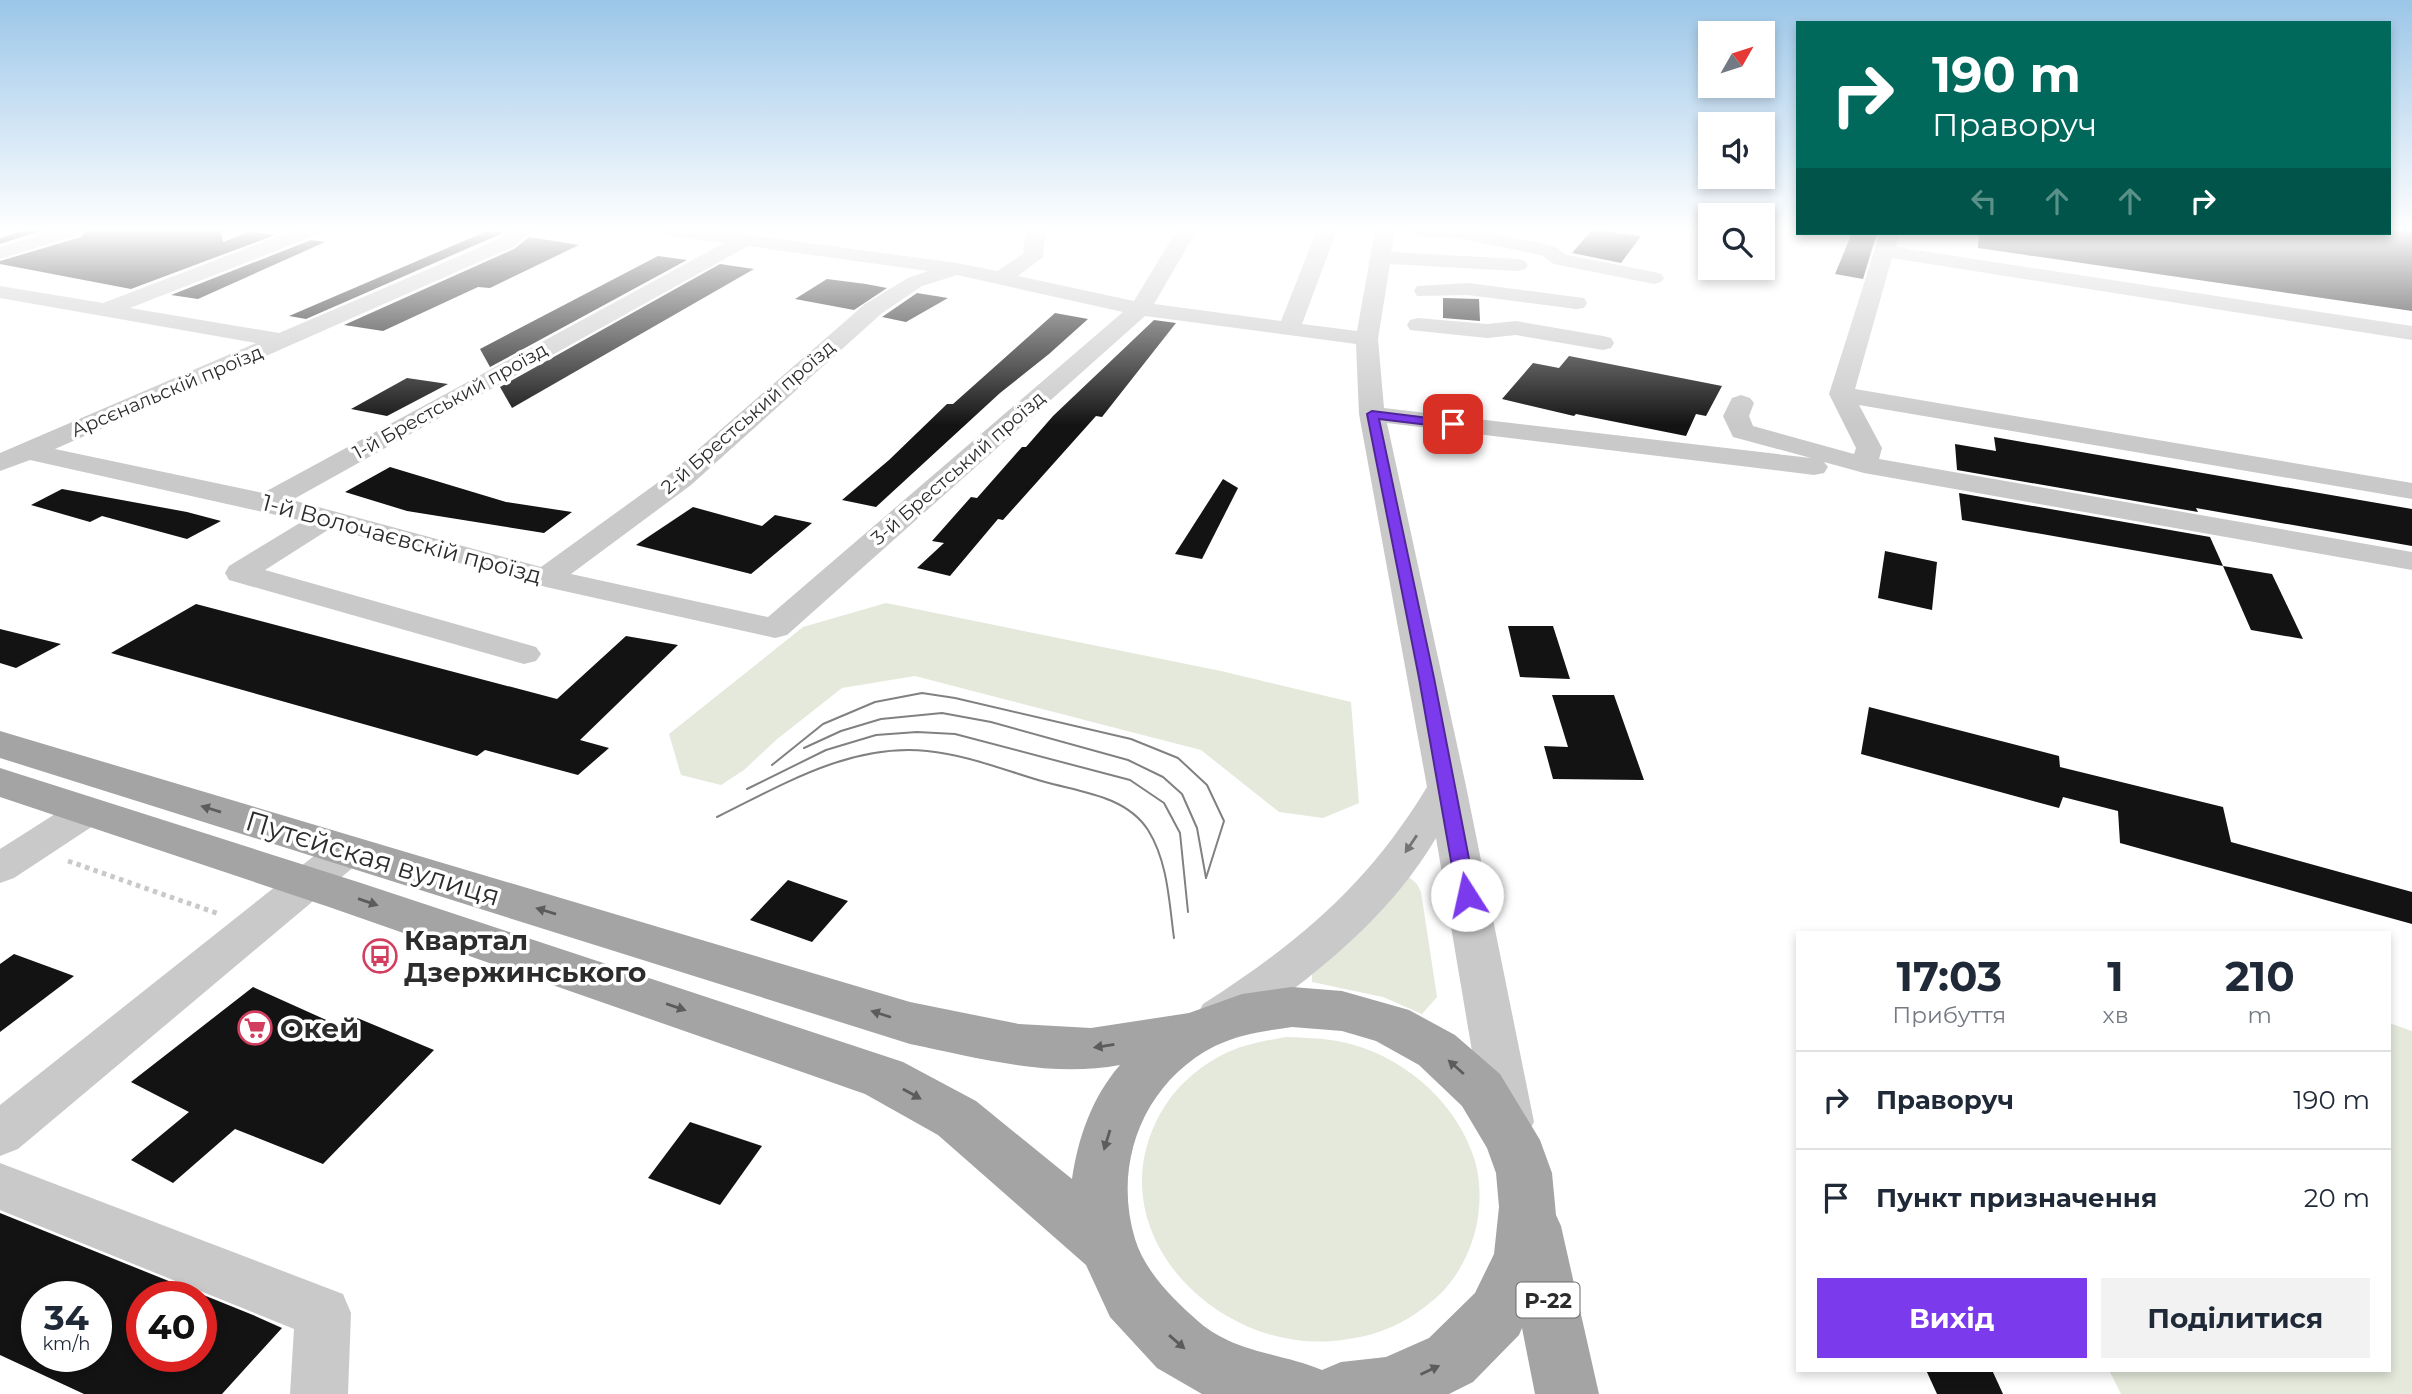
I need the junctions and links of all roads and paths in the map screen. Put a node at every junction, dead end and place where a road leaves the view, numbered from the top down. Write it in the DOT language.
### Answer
graph roads {
  1 [pos="19,295"];
  2 [pos="143,295"];
  3 [pos="388,295"];
  4 [pos="645,295"];
  5 [pos="895,295"];
  6 [pos="1074,295"];
  7 [pos="1148,295"];
  8 [pos="1302,295"];
  9 [pos="1398,295"];
  10 [pos="1407,295"];
  11 [pos="1518,295"];
  12 [pos="1870,295"];
  13 [pos="2193,295"];
  14 [pos="1534,297"];
  15 [pos="1576,303"];
  16 [pos="107,309"];
  17 [pos="1140,309"];
  18 [pos="1516,328"];
  19 [pos="1289,329"];
  20 [pos="1389,329"];
  21 [pos="2412,333"];
  22 [pos="284,341"];
  23 [pos="1603,342"];
  24 [pos="1841,394"];
  25 [pos="1741,403"];
  26 [pos="1372,414"];
  27 [pos="28,451"];
  28 [pos="0,463"];
  29 [pos="1864,465"];
  30 [pos="2412,491"];
  31 [pos="267,502"];
  32 [pos="327,518"];
  33 [pos="2412,561"];
  34 [pos="546,578"];
  35 [pos="775,628"];
  36 [pos="524,654"];
  37 [pos="0,744"];
  38 [pos="0,782"];
  39 [pos="1447,786"];
  40 [pos="88,811"];
  41 [pos="348,850"];
  42 [pos="14,858"];
  43 [pos="308,883"];
  44 [pos="255,926"];
  45 [pos="1196,1032"];
  46 [pos="0,1134"];
  47 [pos="1512,1140"];
  48 [pos="0,1186"];
  49 [pos="1528,1207"];
  50 [pos="1107,1245"];
  51 [pos="1264,1390"];
  52 [pos="319,1394"];
  53 [pos="1341,1394"];
  54 [pos="1567,1394"];
  1 -- 16 [label="street"];
  2 -- 16 [label="street"];
  3 -- 22 [label="street, Арсєнальскій проїзд"];
  4 -- 31 [label="street, 1-й Брестський проїзд"];
  5 -- 34 [label="street, 2-й Брестський проїзд"];
  6 -- 17 [label="street"];
  7 -- 17 [label="street, 3-й Брестський проїзд"];
  8 -- 19 [label="street"];
  9 -- 20 [label="street"];
  10 -- 20 [label="street"];
  11 -- 14 [label="street"];
  12 -- 24 [label="street"];
  13 -- 21 [label="street"];
  14 -- 15 [label="street"];
  14 -- 18 [label="street"];
  16 -- 22 [label="street"];
  17 -- 19 [label="street"];
  17 -- 35 [label="street, 3-й Брестський проїзд"];
  18 -- 20 [label="street"];
  18 -- 23 [label="street"];
  19 -- 20 [label="street"];
  20 -- 26 [label="street"];
  22 -- 27 [label="street, Арсєнальскій проїзд"];
  24 -- 29 [label="street"];
  24 -- 30 [label="street"];
  25 -- 29 [label="street"];
  26 -- 29 [label="street"];
  26 -- 39 [label="street"];
  27 -- 28 [label="street, Арсєнальскій проїзд"];
  27 -- 31 [label="street, 1-й Волочаєвскій проїзд"];
  29 -- 33 [label="street"];
  31 -- 32 [label="street, 1-й Волочаєвскій проїзд"];
  32 -- 34 [label="street, 1-й Волочаєвскій проїзд"];
  32 -- 36 [label="street"];
  34 -- 35 [label="street, 1-й Волочаєвскій проїзд"];
  41 -- 37 [label="main road, Путєйская вулиця, one-way"];
  38 -- 40 [label="main road, Путєйская вулиця"];
  39 -- 45 [label="street, one-way"];
  39 -- 47 [label="street"];
  40 -- 42 [label="street"];
  40 -- 43 [label="main road, Путєйская вулиця"];
  41 -- 43 [label="street"];
  45 -- 41 [label="main road, Путєйская вулиця, one-way"];
  42 -- 44 [label="path"];
  43 -- 44 [label="street"];
  43 -- 50 [label="main road, Путєйская вулиця, one-way"];
  44 -- 46 [label="street"];
  47 -- 45 [label="main road, one-way"];
  45 -- 50 [label="main road, one-way"];
  47 -- 49 [label="main road"];
  48 -- 52 [label="street"];
  53 -- 49 [label="main road, one-way"];
  49 -- 54 [label="main road, Р-22"];
  50 -- 51 [label="main road, one-way"];
}
